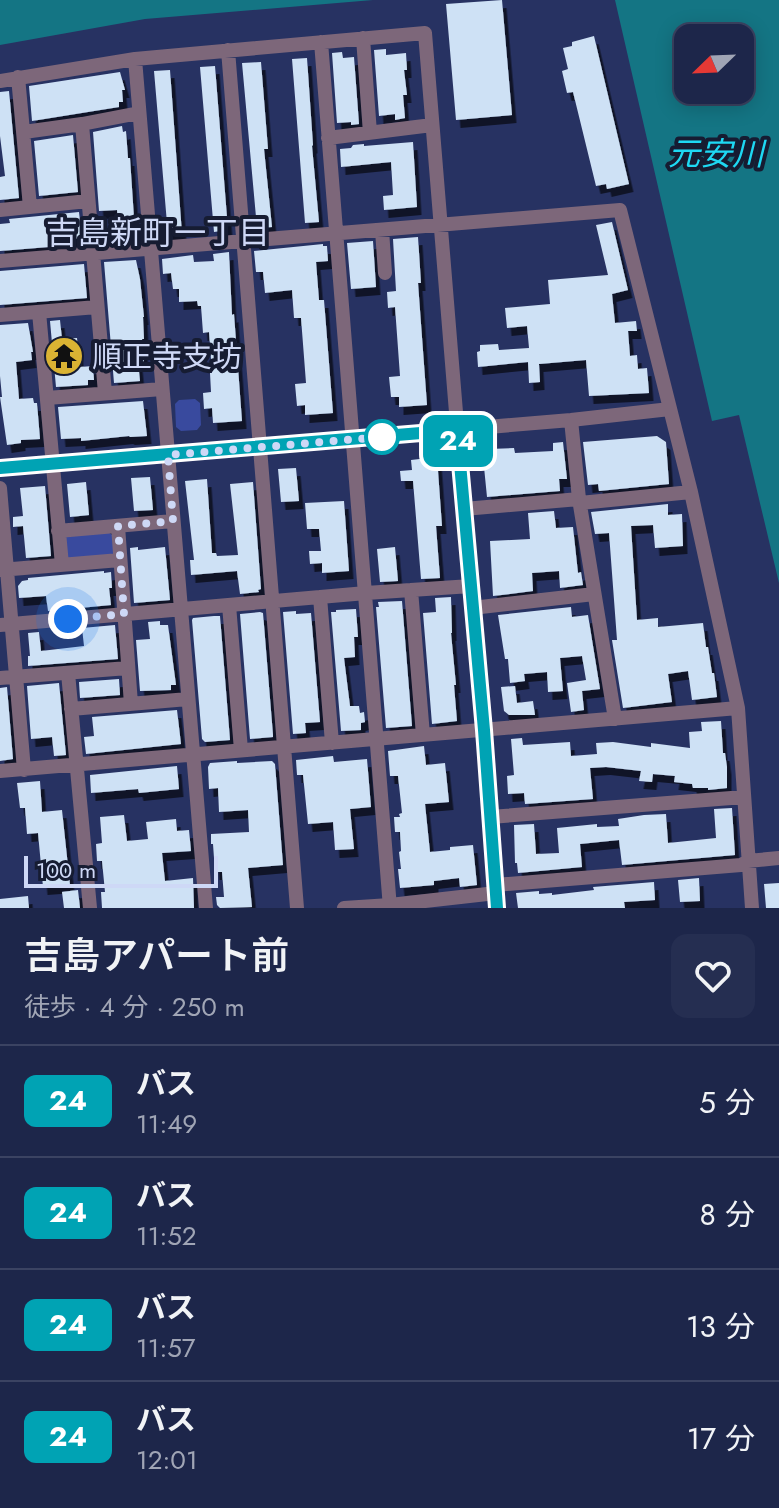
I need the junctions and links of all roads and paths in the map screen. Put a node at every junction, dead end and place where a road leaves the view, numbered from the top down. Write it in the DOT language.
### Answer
graph roads {
  1 [pos="363,38"];
  2 [pos="321,42"];
  3 [pos="228,50"];
  4 [pos="135,59"];
  5 [pos="18,77"];
  6 [pos="0,81"];
  7 [pos="139,113"];
  8 [pos="82,124"];
  9 [pos="432,125"];
  10 [pos="24,132"];
  11 [pos="370,133"];
  12 [pos="328,138"];
  13 [pos="88,201"];
  14 [pos="30,207"];
  15 [pos="0,210"];
  16 [pos="441,225"];
  17 [pos="382,230"];
  18 [pos="336,234"];
  19 [pos="243,241"];
  20 [pos="150,249"];
  21 [pos="93,254"];
  22 [pos="0,261"];
  23 [pos="385,273"];
  24 [pos="97,307"];
  25 [pos="39,312"];
  26 [pos="0,315"];
  27 [pos="162,389"];
  28 [pos="105,393"];
  29 [pos="47,398"];
  30 [pos="670,409"];
  31 [pos="571,420"];
  32 [pos="457,430"];
  33 [pos="353,439"];
  34 [pos="260,447"];
  35 [pos="168,455"];
  36 [pos="53,464"];
  37 [pos="0,468"];
  38 [pos="0,488"];
  39 [pos="691,492"];
  40 [pos="579,501"];
  41 [pos="464,509"];
  42 [pos="173,521"];
  43 [pos="118,526"];
  44 [pos="58,531"];
  45 [pos="2,537"];
  46 [pos="120,560"];
  47 [pos="62,565"];
  48 [pos="3,569"];
  49 [pos="471,586"];
  50 [pos="411,590"];
  51 [pos="366,593"];
  52 [pos="594,594"];
  53 [pos="320,597"];
  54 [pos="272,601"];
  55 [pos="229,605"];
  56 [pos="472,608"];
  57 [pos="181,610"];
  58 [pos="124,614"];
  59 [pos="6,625"];
  60 [pos="128,668"];
  61 [pos="68,673"];
  62 [pos="16,677"];
  63 [pos="0,678"];
  64 [pos="188,699"];
  65 [pos="131,704"];
  66 [pos="738,708"];
  67 [pos="71,709"];
  68 [pos="615,719"];
  69 [pos="484,730"];
  70 [pos="423,735"];
  71 [pos="378,739"];
  72 [pos="332,743"];
  73 [pos="284,747"];
  74 [pos="241,750"];
  75 [pos="193,754"];
  76 [pos="76,764"];
  77 [pos="24,770"];
  78 [pos="0,771"];
  79 [pos="744,797"];
  80 [pos="490,817"];
  81 [pos="779,858"];
  82 [pos="748,861"];
  83 [pos="496,896"];
  84 [pos="390,906"];
  85 [pos="90,908"];
  86 [pos="206,908"];
  87 [pos="297,908"];
  88 [pos="344,908"];
  89 [pos="752,908"];
  1 -- 2 [label="street"];
  1 -- 9 [label="street"];
  1 -- 11 [label="street"];
  2 -- 3 [label="street"];
  2 -- 12 [label="street"];
  3 -- 4 [label="street"];
  3 -- 19 [label="street"];
  4 -- 5 [label="street"];
  4 -- 7 [label="street"];
  5 -- 6 [label="street"];
  5 -- 10 [label="street"];
  7 -- 8 [label="street"];
  7 -- 20 [label="street"];
  8 -- 10 [label="street"];
  8 -- 13 [label="street"];
  9 -- 11 [label="street"];
  9 -- 16 [label="street"];
  10 -- 14 [label="street"];
  11 -- 12 [label="street"];
  12 -- 18 [label="street"];
  13 -- 14 [label="street"];
  13 -- 21 [label="street"];
  14 -- 15 [label="street"];
  16 -- 17 [label="street"];
  16 -- 30 [label="street"];
  16 -- 32 [label="street"];
  17 -- 18 [label="street"];
  17 -- 23 [label="street"];
  18 -- 19 [label="street"];
  18 -- 33 [label="street"];
  19 -- 20 [label="street"];
  19 -- 34 [label="street"];
  20 -- 21 [label="street"];
  20 -- 27 [label="street"];
  21 -- 22 [label="street"];
  21 -- 24 [label="street"];
  24 -- 25 [label="street"];
  24 -- 28 [label="street"];
  25 -- 26 [label="street"];
  25 -- 29 [label="street"];
  27 -- 28 [label="street"];
  27 -- 35 [label="street"];
  28 -- 29 [label="street"];
  29 -- 36 [label="street"];
  30 -- 31 [label="street"];
  30 -- 39 [label="street"];
  31 -- 32 [label="street"];
  31 -- 40 [label="street"];
  32 -- 33 [label="street"];
  32 -- 41 [label="street"];
  33 -- 34 [label="street"];
  33 -- 51 [label="street"];
  34 -- 35 [label="street"];
  34 -- 54 [label="street"];
  35 -- 36 [label="street"];
  35 -- 42 [label="street"];
  36 -- 37 [label="street"];
  36 -- 44 [label="street"];
  38 -- 45 [label="street"];
  39 -- 40 [label="street"];
  39 -- 66 [label="street"];
  40 -- 41 [label="street"];
  40 -- 52 [label="street"];
  41 -- 49 [label="street"];
  42 -- 43 [label="street"];
  42 -- 57 [label="street"];
  43 -- 44 [label="street"];
  43 -- 46 [label="street"];
  44 -- 47 [label="street"];
  45 -- 48 [label="street"];
  46 -- 47 [label="street"];
  46 -- 58 [label="street"];
  47 -- 48 [label="street"];
  48 -- 59 [label="street"];
  49 -- 50 [label="street"];
  49 -- 56 [label="street"];
  50 -- 51 [label="street"];
  50 -- 70 [label="street"];
  51 -- 53 [label="street"];
  51 -- 71 [label="street"];
  52 -- 56 [label="street"];
  52 -- 68 [label="street"];
  53 -- 54 [label="street"];
  53 -- 72 [label="street"];
  54 -- 55 [label="street"];
  54 -- 73 [label="street"];
  55 -- 57 [label="street"];
  55 -- 74 [label="street"];
  56 -- 69 [label="street"];
  57 -- 58 [label="street"];
  57 -- 64 [label="street"];
  58 -- 59 [label="street"];
  58 -- 60 [label="street"];
  59 -- 62 [label="street"];
  60 -- 61 [label="street"];
  60 -- 65 [label="street"];
  61 -- 62 [label="street"];
  61 -- 67 [label="street"];
  62 -- 63 [label="street"];
  62 -- 77 [label="street"];
  64 -- 65 [label="street"];
  64 -- 75 [label="street"];
  65 -- 67 [label="street"];
  66 -- 68 [label="street"];
  66 -- 79 [label="street"];
  67 -- 76 [label="street"];
  68 -- 69 [label="street"];
  69 -- 70 [label="street"];
  69 -- 80 [label="street"];
  70 -- 71 [label="street"];
  71 -- 72 [label="street"];
  71 -- 84 [label="street"];
  72 -- 73 [label="street"];
  73 -- 74 [label="street"];
  73 -- 87 [label="street"];
  74 -- 75 [label="street"];
  75 -- 76 [label="street"];
  75 -- 86 [label="street"];
  76 -- 77 [label="street"];
  76 -- 85 [label="street"];
  77 -- 78 [label="street"];
  79 -- 80 [label="street"];
  79 -- 82 [label="street"];
  80 -- 83 [label="street"];
  81 -- 82 [label="street"];
  82 -- 83 [label="street"];
  82 -- 89 [label="street"];
  83 -- 84 [label="street"];
  84 -- 88 [label="street"];
}
